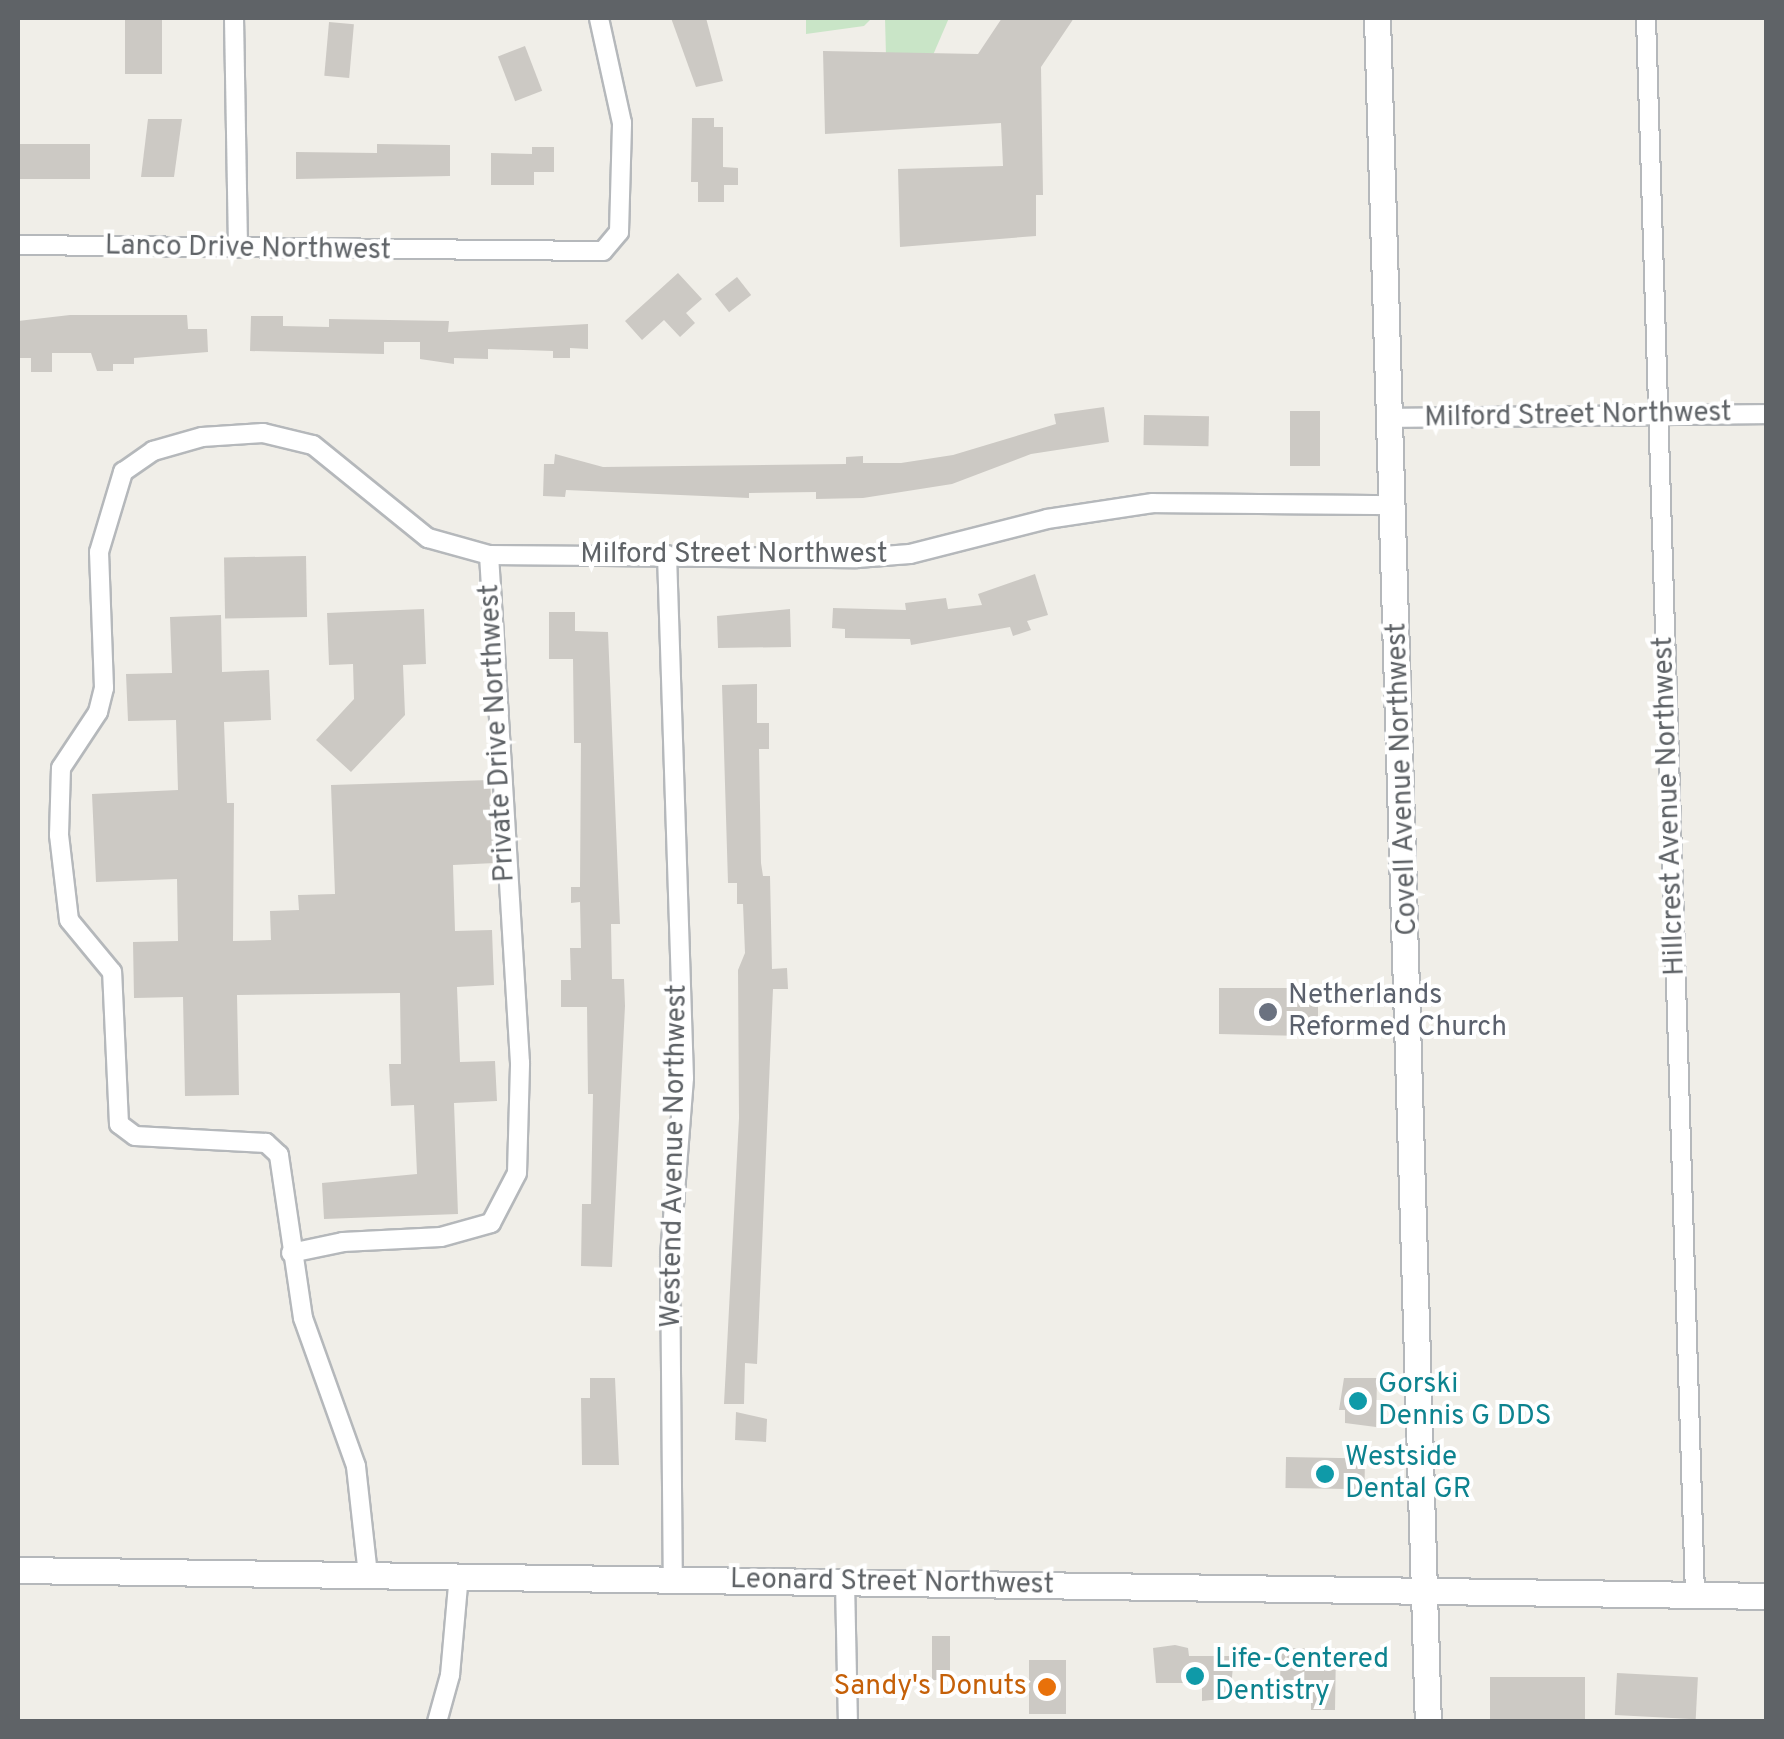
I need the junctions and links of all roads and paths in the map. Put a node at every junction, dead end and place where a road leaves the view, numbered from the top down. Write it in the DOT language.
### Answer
graph roads {
  1 [pos="234,18"];
  2 [pos="599,18"];
  3 [pos="1377,18"];
  4 [pos="1646,18"];
  5 [pos="18,245"];
  6 [pos="238,248"];
  7 [pos="1766,414"];
  8 [pos="1658,415"];
  9 [pos="1389,418"];
  10 [pos="1393,505"];
  11 [pos="490,555"];
  12 [pos="667,555"];
  13 [pos="292,1253"];
  14 [pos="18,1570"];
  15 [pos="368,1575"];
  16 [pos="459,1575"];
  17 [pos="674,1578"];
  18 [pos="845,1582"];
  19 [pos="1424,1594"];
  20 [pos="1695,1595"];
  21 [pos="1766,1596"];
  22 [pos="437,1722"];
  23 [pos="848,1722"];
  24 [pos="1428,1722"];
  1 -- 6 [label="street"];
  2 -- 6 [label="street, Lanco Drive Northwest"];
  3 -- 9 [label="main road, Covell Avenue Northwest"];
  4 -- 8 [label="street, Hillcrest Avenue Northwest"];
  5 -- 6 [label="street, Lanco Drive Northwest"];
  7 -- 8 [label="street, Milford Street Northwest"];
  8 -- 9 [label="street, Milford Street Northwest"];
  8 -- 20 [label="street, Hillcrest Avenue Northwest"];
  9 -- 10 [label="main road, Covell Avenue Northwest"];
  10 -- 12 [label="street, Milford Street Northwest"];
  10 -- 19 [label="main road, Covell Avenue Northwest"];
  11 -- 12 [label="street, Milford Street Northwest"];
  11 -- 13 [label="street, Private Drive Northwest"];
  11 -- 13 [label="street, Private Drive Northwest"];
  12 -- 17 [label="street, Westend Avenue Northwest"];
  13 -- 15 [label="street, Private Drive Northwest"];
  14 -- 15 [label="main road, Leonard Street Northwest"];
  15 -- 16 [label="main road, Leonard Street Northwest"];
  16 -- 17 [label="main road, Leonard Street Northwest"];
  16 -- 22 [label="street"];
  17 -- 18 [label="main road, Leonard Street Northwest"];
  18 -- 19 [label="main road, Leonard Street Northwest"];
  18 -- 23 [label="street"];
  19 -- 20 [label="main road, Leonard Street Northwest"];
  19 -- 24 [label="main road, Covell Avenue Northwest"];
  20 -- 21 [label="main road, Leonard Street Northwest"];
}
